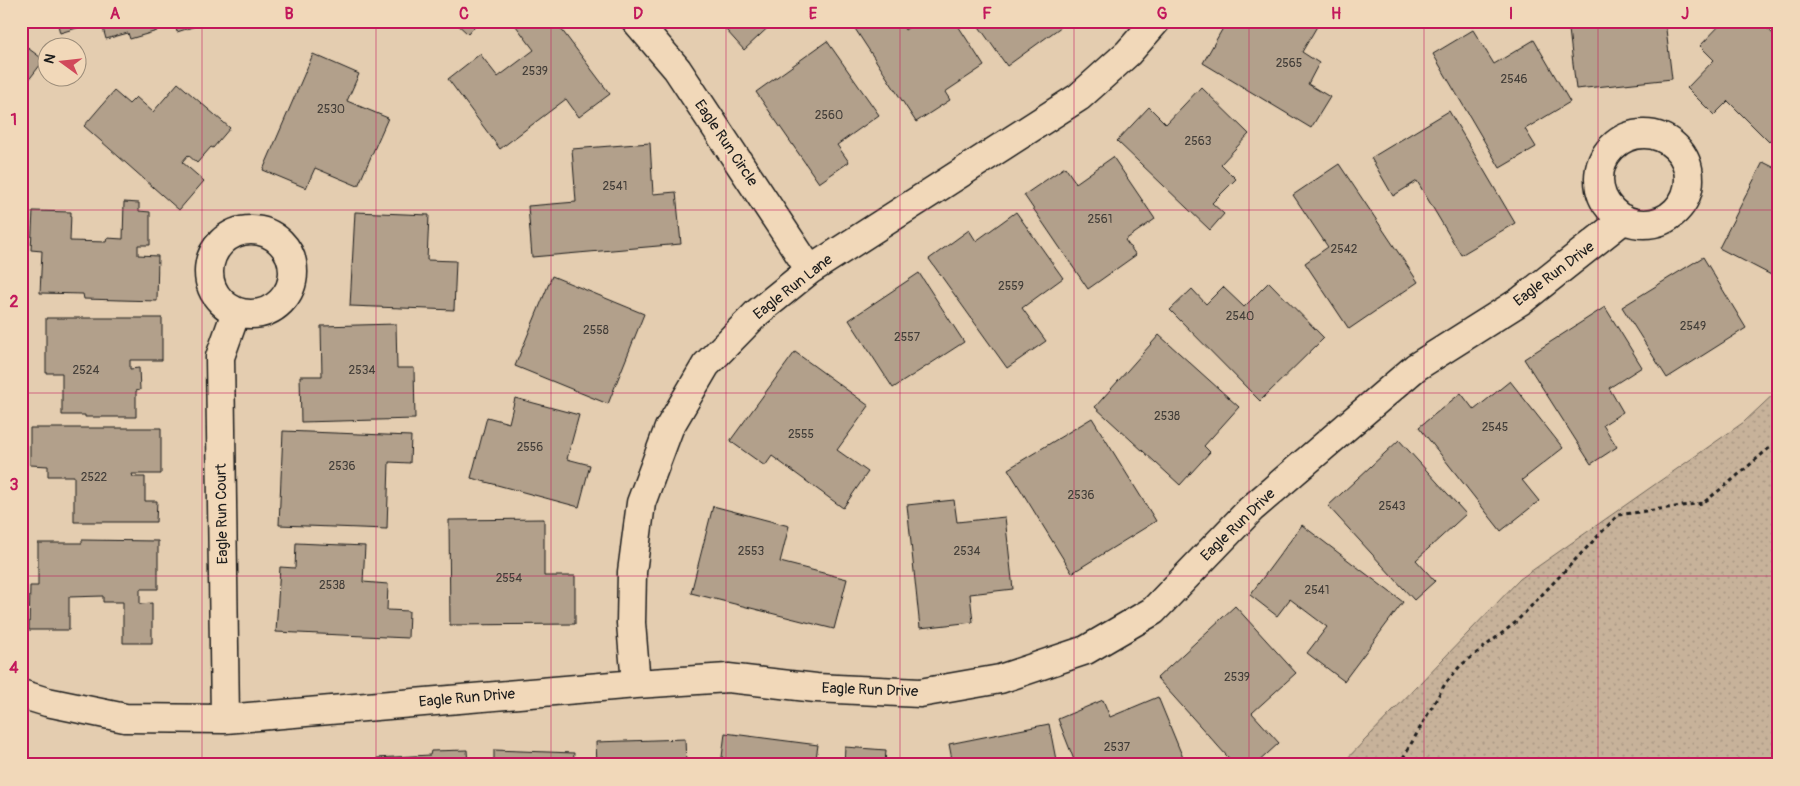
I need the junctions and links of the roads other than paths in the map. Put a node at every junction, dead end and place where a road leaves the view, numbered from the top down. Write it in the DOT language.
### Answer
graph roads {
  1 [pos="636,21"];
  2 [pos="1156,21"];
  3 [pos="1624,219"];
  4 [pos="810,270"];
  5 [pos="236,312"];
  6 [pos="636,684"];
  7 [pos="21,694"];
  8 [pos="226,719"];
  1 -- 4 [label="street, Eagle Run Circle"];
  2 -- 4 [label="street, Eagle Run Lane"];
  3 -- 6 [label="street, Eagle Run Drive"];
  4 -- 6 [label="street, Eagle Run Lane"];
  5 -- 8 [label="street, Eagle Run Court"];
  6 -- 8 [label="street, Eagle Run Drive"];
  7 -- 8 [label="street, Eagle Run Drive"];
}
